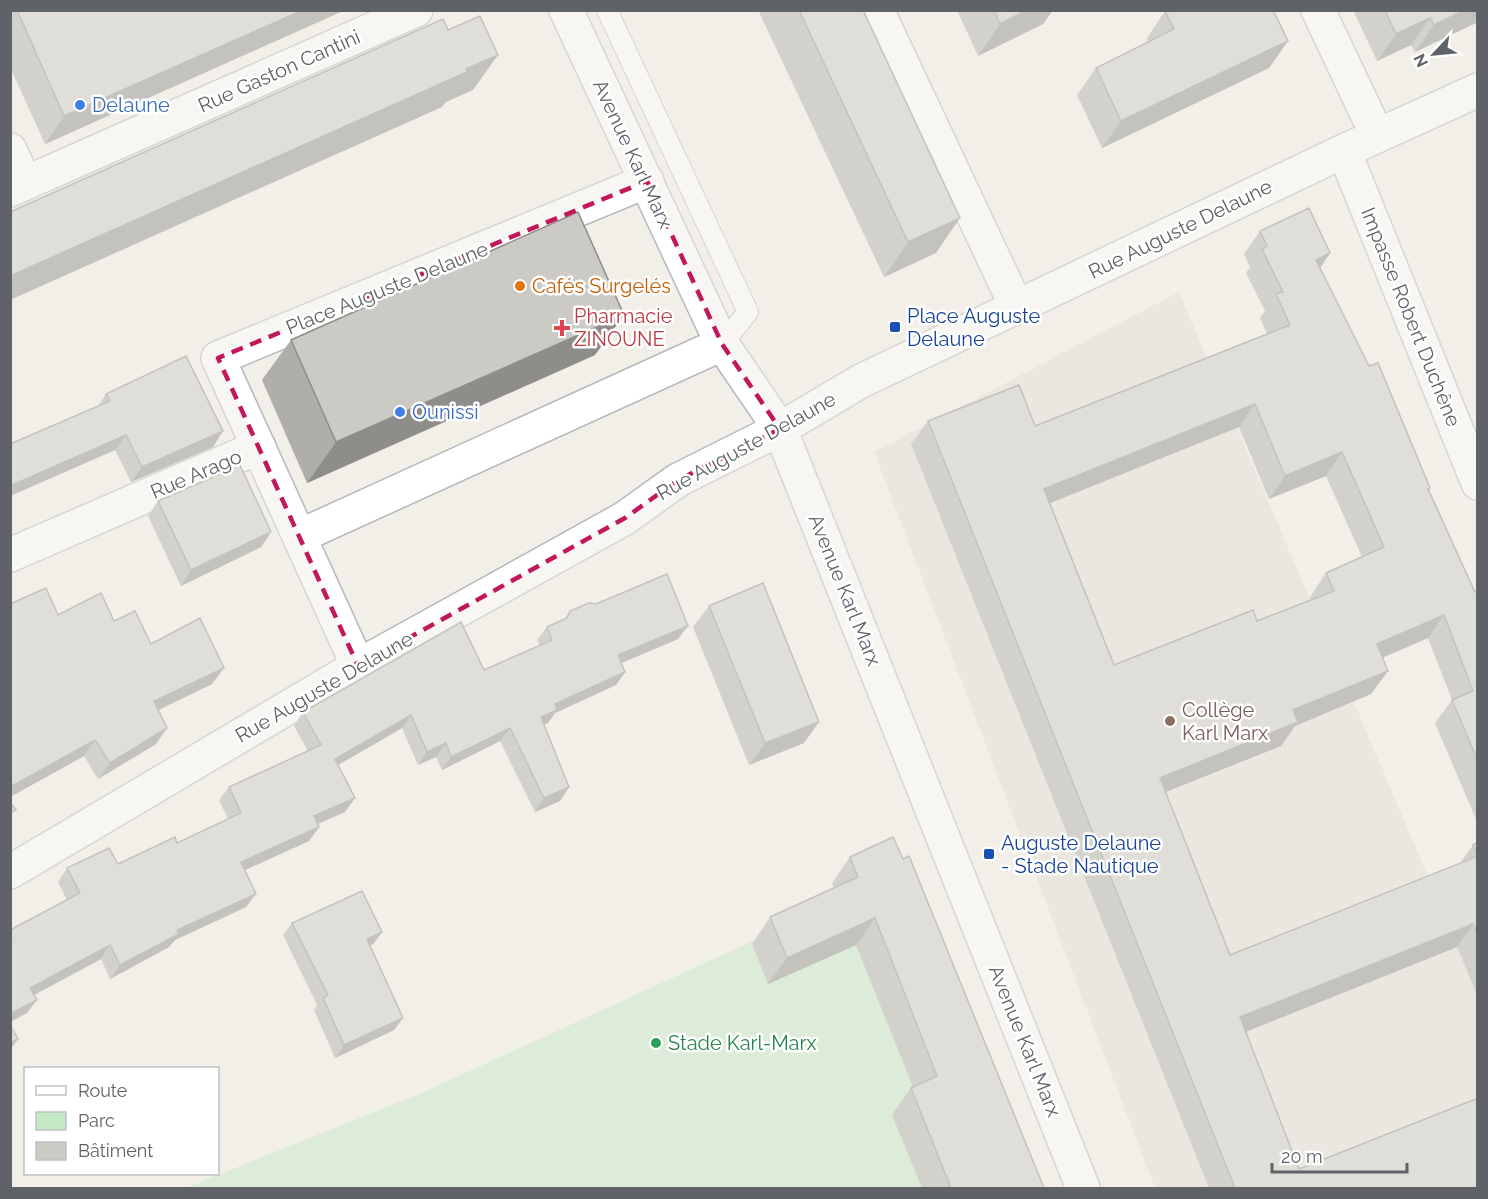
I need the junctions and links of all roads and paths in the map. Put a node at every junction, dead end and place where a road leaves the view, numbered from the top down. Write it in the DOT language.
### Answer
graph roads {
  1 [pos="416,10"];
  2 [pos="566,10"];
  3 [pos="607,10"];
  4 [pos="877,10"];
  5 [pos="1317,10"];
  6 [pos="1478,90"];
  7 [pos="1377,135"];
  8 [pos="10,150"];
  9 [pos="1344,151"];
  10 [pos="647,181"];
  11 [pos="18,186"];
  12 [pos="1017,308"];
  13 [pos="722,344"];
  14 [pos="780,429"];
  15 [pos="260,447"];
  16 [pos="1478,483"];
  17 [pos="300,536"];
  18 [pos="10,555"];
  19 [pos="358,666"];
  20 [pos="10,872"];
  21 [pos="1083,1188"];
  1 -- 11 [label="street, Rue Gaston Cantini"];
  2 -- 10 [label="street, Avenue Karl Marx"];
  3 -- 13 [label="lane"];
  4 -- 12 [label="street"];
  5 -- 7 [label="street"];
  6 -- 7 [label="street, Rue Auguste Delaune"];
  7 -- 9 [label="street, Rue Auguste Delaune"];
  8 -- 11 [label="street"];
  9 -- 12 [label="street, Rue Auguste Delaune"];
  9 -- 16 [label="street, Impasse Robert Duchêne"];
  10 -- 13 [label="street, Avenue Karl Marx"];
  10 -- 15 [label="street, Place Auguste Delaune"];
  12 -- 14 [label="street, Rue Auguste Delaune"];
  13 -- 14 [label="street, Avenue Karl Marx"];
  13 -- 17 [label="street"];
  14 -- 19 [label="street, Rue Auguste Delaune"];
  14 -- 21 [label="street, Avenue Karl Marx"];
  15 -- 17 [label="street, Rue Arago"];
  15 -- 18 [label="street, Rue Arago"];
  17 -- 19 [label="street, Rue Arago"];
  19 -- 20 [label="street, Rue Auguste Delaune"];
}
